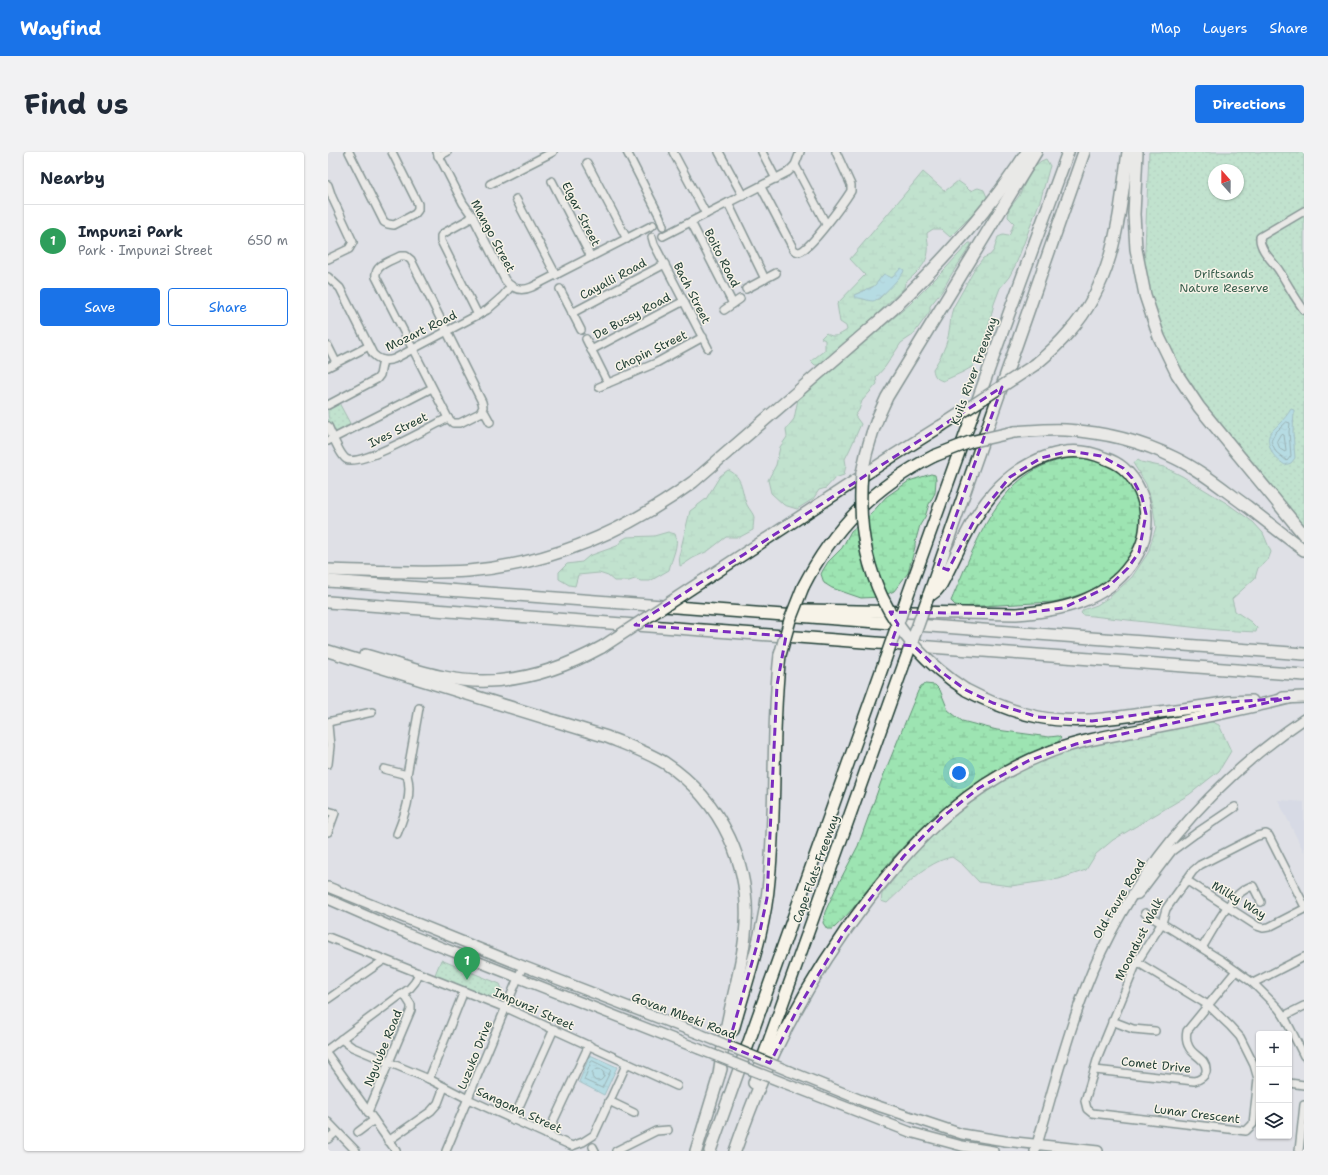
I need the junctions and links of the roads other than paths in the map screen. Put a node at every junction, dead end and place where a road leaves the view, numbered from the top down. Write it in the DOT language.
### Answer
graph roads {
  1 [pos="349,152"];
  2 [pos="392,152"];
  3 [pos="447,152"];
  4 [pos="553,152"];
  5 [pos="627,152"];
  6 [pos="673,152"];
  7 [pos="719,152"];
  8 [pos="762,152"];
  9 [pos="800,152"];
  10 [pos="836,152"];
  11 [pos="1027,152"];
  12 [pos="1036,152"];
  13 [pos="1068,152"];
  14 [pos="1084,152"];
  15 [pos="1128,152"];
  16 [pos="1137,152"];
  17 [pos="438,154"];
  18 [pos="587,163"];
  19 [pos="795,165"];
  20 [pos="776,179"];
  21 [pos="552,181"];
  22 [pos="490,184"];
  23 [pos="328,185"];
  24 [pos="761,187"];
  25 [pos="742,196"];
  26 [pos="516,199"];
  27 [pos="728,203"];
  28 [pos="1304,211"];
  29 [pos="706,214"];
  30 [pos="473,217"];
  31 [pos="691,222"];
  32 [pos="826,224"];
  33 [pos="659,226"];
  34 [pos="674,230"];
  35 [pos="640,233"];
  36 [pos="651,235"];
  37 [pos="662,237"];
  38 [pos="627,239"];
  39 [pos="657,249"];
  40 [pos="591,257"];
  41 [pos="328,259"];
  42 [pos="665,264"];
  43 [pos="776,273"];
  44 [pos="556,276"];
  45 [pos="328,277"];
  46 [pos="765,279"];
  47 [pos="511,286"];
  48 [pos="560,289"];
  49 [pos="746,289"];
  50 [pos="740,299"];
  51 [pos="684,301"];
  52 [pos="733,304"];
  53 [pos="724,310"];
  54 [pos="1304,310"];
  55 [pos="572,313"];
  56 [pos="478,315"];
  57 [pos="581,330"];
  58 [pos="447,331"];
  59 [pos="703,338"];
  60 [pos="586,339"];
  61 [pos="328,346"];
  62 [pos="369,346"];
  63 [pos="708,348"];
  64 [pos="412,349"];
  65 [pos="591,350"];
  66 [pos="383,360"];
  67 [pos="336,362"];
  68 [pos="328,367"];
  69 [pos="608,383"];
  70 [pos="599,387"];
  71 [pos="432,388"];
  72 [pos="328,404"];
  73 [pos="481,412"];
  74 [pos="448,418"];
  75 [pos="490,422"];
  76 [pos="328,426"];
  77 [pos="331,440"];
  78 [pos="1304,535"];
  79 [pos="1304,550"];
  80 [pos="328,570"];
  81 [pos="328,581"];
  82 [pos="928,597"];
  83 [pos="906,600"];
  84 [pos="328,602"];
  85 [pos="753,613"];
  86 [pos="328,645"];
  87 [pos="328,651"];
  88 [pos="1304,654"];
  89 [pos="1304,675"];
  90 [pos="1304,697"];
  91 [pos="1289,698"];
  92 [pos="419,708"];
  93 [pos="372,712"];
  94 [pos="1302,721"];
  95 [pos="328,722"];
  96 [pos="328,725"];
  97 [pos="328,764"];
  98 [pos="384,769"];
  99 [pos="407,775"];
  100 [pos="1236,807"];
  101 [pos="330,813"];
  102 [pos="328,832"];
  103 [pos="397,834"];
  104 [pos="1186,880"];
  105 [pos="328,887"];
  106 [pos="1132,896"];
  107 [pos="328,899"];
  108 [pos="1261,902"];
  109 [pos="1304,905"];
  110 [pos="1228,907"];
  111 [pos="1304,909"];
  112 [pos="1144,913"];
  113 [pos="1162,923"];
  114 [pos="328,938"];
  115 [pos="336,940"];
  116 [pos="328,946"];
  117 [pos="1202,948"];
  118 [pos="1304,957"];
  119 [pos="384,960"];
  120 [pos="1137,962"];
  121 [pos="523,966"];
  122 [pos="1236,971"];
  123 [pos="419,973"];
  124 [pos="518,978"];
  125 [pos="1253,983"];
  126 [pos="464,991"];
  127 [pos="404,994"];
  128 [pos="328,999"];
  129 [pos="1208,1005"];
  130 [pos="1304,1006"];
  131 [pos="506,1008"];
  132 [pos="1284,1016"];
  133 [pos="1112,1021"];
  134 [pos="554,1029"];
  135 [pos="1154,1031"];
  136 [pos="341,1039"];
  137 [pos="589,1045"];
  138 [pos="1302,1048"];
  139 [pos="328,1049"];
  140 [pos="328,1055"];
  141 [pos="1304,1056"];
  142 [pos="389,1062"];
  143 [pos="627,1063"];
  144 [pos="1095,1070"];
  145 [pos="1256,1072"];
  146 [pos="719,1075"];
  147 [pos="429,1079"];
  148 [pos="1292,1083"];
  149 [pos="1304,1085"];
  150 [pos="677,1086"];
  151 [pos="444,1087"];
  152 [pos="1256,1097"];
  153 [pos="468,1099"];
  154 [pos="609,1101"];
  155 [pos="1304,1105"];
  156 [pos="1087,1109"];
  157 [pos="368,1112"];
  158 [pos="634,1113"];
  159 [pos="374,1120"];
  160 [pos="513,1120"];
  161 [pos="328,1122"];
  162 [pos="668,1130"];
  163 [pos="336,1132"];
  164 [pos="358,1132"];
  165 [pos="547,1135"];
  166 [pos="328,1139"];
  167 [pos="388,1141"];
  168 [pos="1036,1147"];
  169 [pos="356,1151"];
  170 [pos="396,1151"];
  171 [pos="446,1151"];
  172 [pos="616,1151"];
  173 [pos="696,1151"];
  174 [pos="710,1151"];
  175 [pos="730,1151"];
  176 [pos="735,1151"];
  177 [pos="992,1151"];
  178 [pos="1098,1151"];
  179 [pos="1299,1151"];
  1 -- 2 [label="street"];
  3 -- 17 [label="street"];
  4 -- 22 [label="street"];
  5 -- 33 [label="street"];
  6 -- 29 [label="street"];
  7 -- 25 [label="street"];
  8 -- 20 [label="street"];
  9 -- 19 [label="street"];
  10 -- 32 [label="street"];
  11 -- 80 [label="highway"];
  12 -- 91 [label="highway, bridge"];
  13 -- 83 [label="highway, Kuils River Freeway"];
  14 -- 82 [label="highway"];
  15 -- 86 [label="highway, bridge"];
  16 -- 78 [label="highway"];
  17 -- 30 [label="street, Mango Street"];
  18 -- 38 [label="street"];
  19 -- 20 [label="street"];
  19 -- 32 [label="street"];
  20 -- 24 [label="street"];
  21 -- 40 [label="street, Elgar Street"];
  23 -- 41 [label="street"];
  24 -- 25 [label="street"];
  24 -- 32 [label="street"];
  25 -- 27 [label="street"];
  26 -- 44 [label="street"];
  27 -- 29 [label="street"];
  27 -- 46 [label="street"];
  28 -- 54 [label="street"];
  29 -- 31 [label="street"];
  30 -- 47 [label="street, Mango Street"];
  30 -- 56 [label="street"];
  31 -- 34 [label="street"];
  31 -- 52 [label="street, Boito Road"];
  33 -- 34 [label="street"];
  33 -- 35 [label="street, Mango Street"];
  33 -- 36 [label="street"];
  33 -- 37 [label="street"];
  34 -- 37 [label="street"];
  35 -- 36 [label="street, Mango Street"];
  35 -- 38 [label="street, Mango Street"];
  36 -- 37 [label="street, Mango Street"];
  36 -- 39 [label="street, Bach Street"];
  37 -- 39 [label="street"];
  38 -- 40 [label="street, Mango Street"];
  39 -- 42 [label="street, Bach Street"];
  40 -- 44 [label="street, Mango Street"];
  42 -- 51 [label="street, Bach Street"];
  42 -- 55 [label="street, Cayalli Road"];
  43 -- 46 [label="street"];
  44 -- 47 [label="street, Mango Street"];
  45 -- 62 [label="street, Mozart Road"];
  46 -- 49 [label="street"];
  47 -- 56 [label="street, Mozart Road"];
  48 -- 55 [label="street"];
  50 -- 52 [label="street, Boito Road"];
  51 -- 59 [label="street, Bach Street"];
  51 -- 65 [label="street, De Bussy Road"];
  52 -- 53 [label="street, Boito Road"];
  55 -- 57 [label="street"];
  56 -- 58 [label="street, Mozart Road"];
  58 -- 64 [label="street, Mozart Road"];
  58 -- 64 [label="street"];
  58 -- 73 [label="street"];
  59 -- 63 [label="street, Bach Street"];
  59 -- 69 [label="street, Chopin Street"];
  60 -- 65 [label="street, Chopin Street"];
  61 -- 67 [label="street"];
  62 -- 66 [label="street, Mozart Road"];
  62 -- 67 [label="street"];
  64 -- 66 [label="street, Mozart Road"];
  64 -- 71 [label="street"];
  65 -- 69 [label="street, Chopin Street"];
  66 -- 72 [label="street"];
  67 -- 68 [label="street"];
  69 -- 70 [label="street, Chopin Street"];
  71 -- 74 [label="street"];
  71 -- 77 [label="street"];
  73 -- 74 [label="street"];
  73 -- 75 [label="street"];
  74 -- 77 [label="street, Ives Street"];
  76 -- 77 [label="street, Ives Street"];
  79 -- 146 [label="highway, bridge"];
  81 -- 85 [label="highway"];
  82 -- 85 [label="highway"];
  82 -- 175 [label="highway, Cape Flats Freeway, bridge"];
  83 -- 174 [label="highway, Cape Flats Freeway, bridge"];
  84 -- 89 [label="highway"];
  85 -- 88 [label="highway"];
  87 -- 146 [label="highway"];
  90 -- 91 [label="highway"];
  91 -- 176 [label="highway"];
  92 -- 99 [label="street"];
  93 -- 95 [label="street"];
  94 -- 106 [label="main road, Old Faure Road"];
  96 -- 97 [label="street"];
  98 -- 99 [label="street"];
  99 -- 103 [label="street"];
  100 -- 106 [label="street"];
  101 -- 102 [label="street"];
  104 -- 109 [label="street, Moondust Walk"];
  104 -- 110 [label="street, Milky Way"];
  104 -- 113 [label="street, Moondust Walk"];
  105 -- 121 [label="main road, Govan Mbeki Road"];
  106 -- 168 [label="main road, Old Faure Road"];
  107 -- 124 [label="main road, Govan Mbeki Road"];
  108 -- 110 [label="street"];
  110 -- 111 [label="street, Milky Way"];
  110 -- 117 [label="street"];
  112 -- 113 [label="street"];
  113 -- 117 [label="street"];
  113 -- 120 [label="street, Moondust Walk"];
  114 -- 115 [label="street, Impunzi Street"];
  115 -- 116 [label="street"];
  115 -- 119 [label="street, Impunzi Street"];
  117 -- 122 [label="street"];
  118 -- 125 [label="street"];
  119 -- 123 [label="street, Impunzi Street"];
  119 -- 128 [label="street"];
  120 -- 129 [label="street, Lunar Crescent"];
  120 -- 133 [label="street, Moondust Walk"];
  121 -- 124 [label="street, Luzuko Drive"];
  121 -- 168 [label="main road, Govan Mbeki Road, bridge"];
  122 -- 125 [label="street"];
  122 -- 129 [label="street, Comet Drive"];
  123 -- 126 [label="street, Impunzi Street"];
  123 -- 127 [label="street"];
  124 -- 131 [label="street, Luzuko Drive"];
  124 -- 177 [label="main road, Govan Mbeki Road, bridge"];
  125 -- 132 [label="street"];
  126 -- 131 [label="street, Impunzi Street"];
  126 -- 147 [label="street"];
  127 -- 136 [label="street"];
  127 -- 142 [label="street, Ngulube Road"];
  129 -- 144 [label="street, Comet Drive"];
  129 -- 145 [label="street, Lunar Crescent"];
  130 -- 132 [label="street"];
  131 -- 134 [label="street, Impunzi Street"];
  131 -- 153 [label="street, Luzuko Drive"];
  132 -- 138 [label="street"];
  133 -- 135 [label="street"];
  133 -- 144 [label="street, Moondust Walk"];
  134 -- 137 [label="street, Impunzi Street"];
  134 -- 160 [label="street"];
  136 -- 139 [label="street"];
  136 -- 142 [label="street, Sangoma Street"];
  137 -- 143 [label="street, Impunzi Street"];
  137 -- 165 [label="street"];
  138 -- 141 [label="street"];
  140 -- 157 [label="street"];
  142 -- 147 [label="street, Sangoma Street"];
  142 -- 157 [label="street, Ngulube Road"];
  143 -- 150 [label="street, Impunzi Street"];
  143 -- 154 [label="street, Sangoma Street"];
  144 -- 156 [label="street, Moondust Walk"];
  146 -- 173 [label="highway"];
  147 -- 151 [label="street, Sangoma Street"];
  148 -- 149 [label="street"];
  151 -- 153 [label="street, Sangoma Street"];
  151 -- 167 [label="street"];
  152 -- 156 [label="street, Lunar Crescent"];
  153 -- 160 [label="street, Sangoma Street"];
  153 -- 171 [label="street, Luzuko Drive"];
  154 -- 158 [label="street"];
  154 -- 165 [label="street, Sangoma Street"];
  155 -- 179 [label="street"];
  157 -- 159 [label="street"];
  159 -- 164 [label="street"];
  159 -- 167 [label="street"];
  160 -- 165 [label="street, Sangoma Street"];
  161 -- 163 [label="street"];
  162 -- 172 [label="street"];
  163 -- 166 [label="street"];
  163 -- 169 [label="street"];
  167 -- 170 [label="street"];
  168 -- 178 [label="main road, Govan Mbeki Road"];
}
